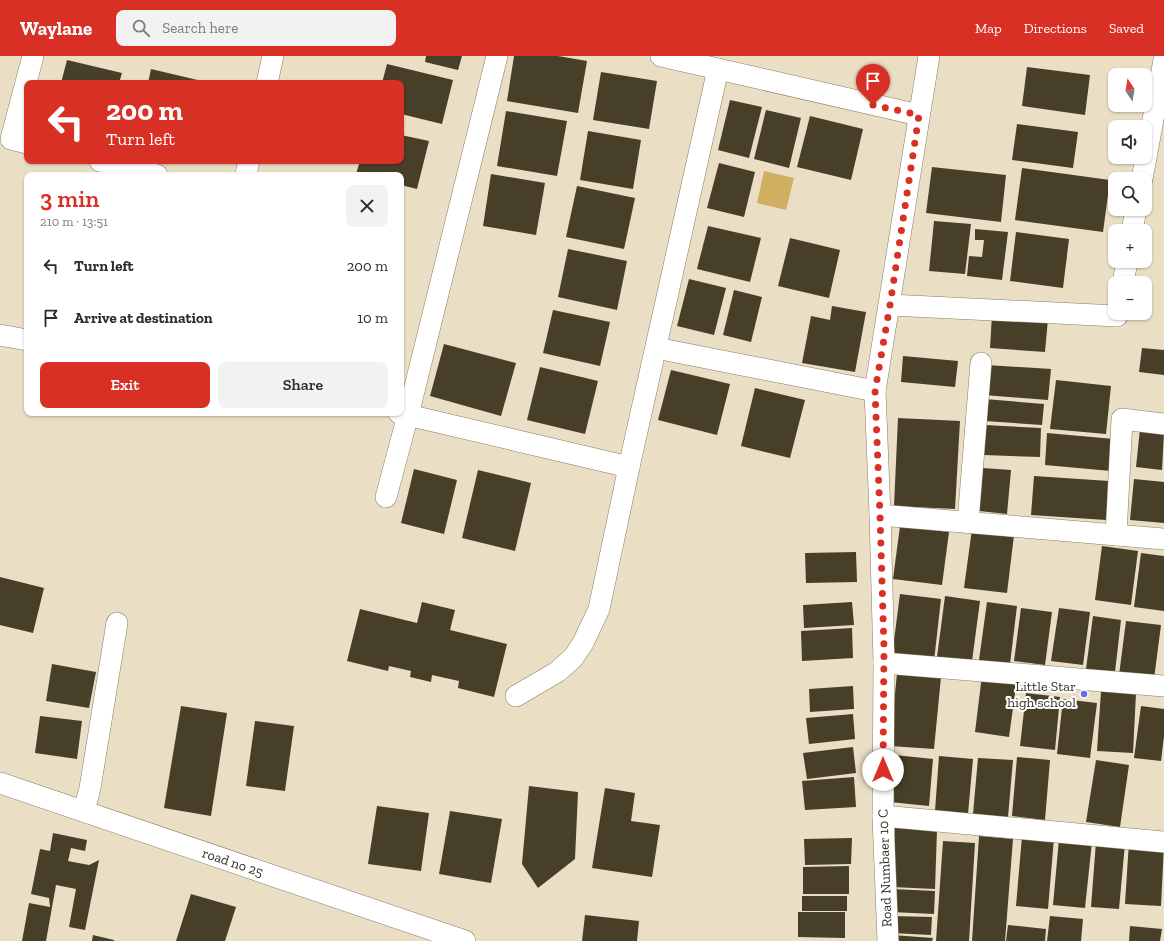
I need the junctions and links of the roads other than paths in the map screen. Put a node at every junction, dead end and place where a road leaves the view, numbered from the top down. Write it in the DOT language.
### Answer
graph roads {
  1 [pos="33,56"];
  2 [pos="273,56"];
  3 [pos="497,56"];
  4 [pos="661,56"];
  5 [pos="929,56"];
  6 [pos="1164,60"];
  7 [pos="718,69"];
  8 [pos="27,80"];
  9 [pos="268,80"];
  10 [pos="24,90"];
  11 [pos="919,115"];
  12 [pos="24,142"];
  13 [pos="112,164"];
  14 [pos="143,172"];
  15 [pos="1143,172"];
  16 [pos="890,305"];
  17 [pos="1108,316"];
  18 [pos="0,334"];
  19 [pos="24,339"];
  20 [pos="656,348"];
  21 [pos="981,363"];
  22 [pos="875,391"];
  23 [pos="404,414"];
  24 [pos="404,416"];
  25 [pos="1164,424"];
  26 [pos="629,467"];
  27 [pos="386,497"];
  28 [pos="880,515"];
  29 [pos="968,522"];
  30 [pos="1116,535"];
  31 [pos="1164,539"];
  32 [pos="117,623"];
  33 [pos="884,662"];
  34 [pos="1164,686"];
  35 [pos="516,696"];
  36 [pos="0,783"];
  37 [pos="84,811"];
  38 [pos="883,816"];
  39 [pos="1164,842"];
  40 [pos="465,941"];
  41 [pos="888,941"];
  1 -- 8 [label="street"];
  2 -- 9 [label="street"];
  3 -- 23 [label="street"];
  4 -- 7 [label="street"];
  5 -- 11 [label="street, Road Numbaer 10 C"];
  6 -- 15 [label="street"];
  7 -- 11 [label="street"];
  7 -- 20 [label="street"];
  10 -- 12 [label="street"];
  11 -- 16 [label="street, Road Numbaer 10 C"];
  13 -- 14 [label="street"];
  16 -- 17 [label="street"];
  16 -- 22 [label="street, Road Numbaer 10 C"];
  18 -- 19 [label="street"];
  20 -- 22 [label="street"];
  20 -- 26 [label="street"];
  21 -- 29 [label="street"];
  22 -- 28 [label="street, Road Numbaer 10 C"];
  23 -- 26 [label="street"];
  24 -- 27 [label="street"];
  25 -- 30 [label="street"];
  26 -- 35 [label="street"];
  28 -- 29 [label="street"];
  28 -- 33 [label="street, Road Numbaer 10 C"];
  29 -- 30 [label="street"];
  30 -- 31 [label="street"];
  32 -- 37 [label="street"];
  33 -- 34 [label="street"];
  33 -- 38 [label="street, Road Numbaer 10 C"];
  36 -- 37 [label="street, road no 25"];
  37 -- 40 [label="street, road no 25"];
  38 -- 39 [label="street"];
  38 -- 41 [label="street, Road Numbaer 10 C"];
}
